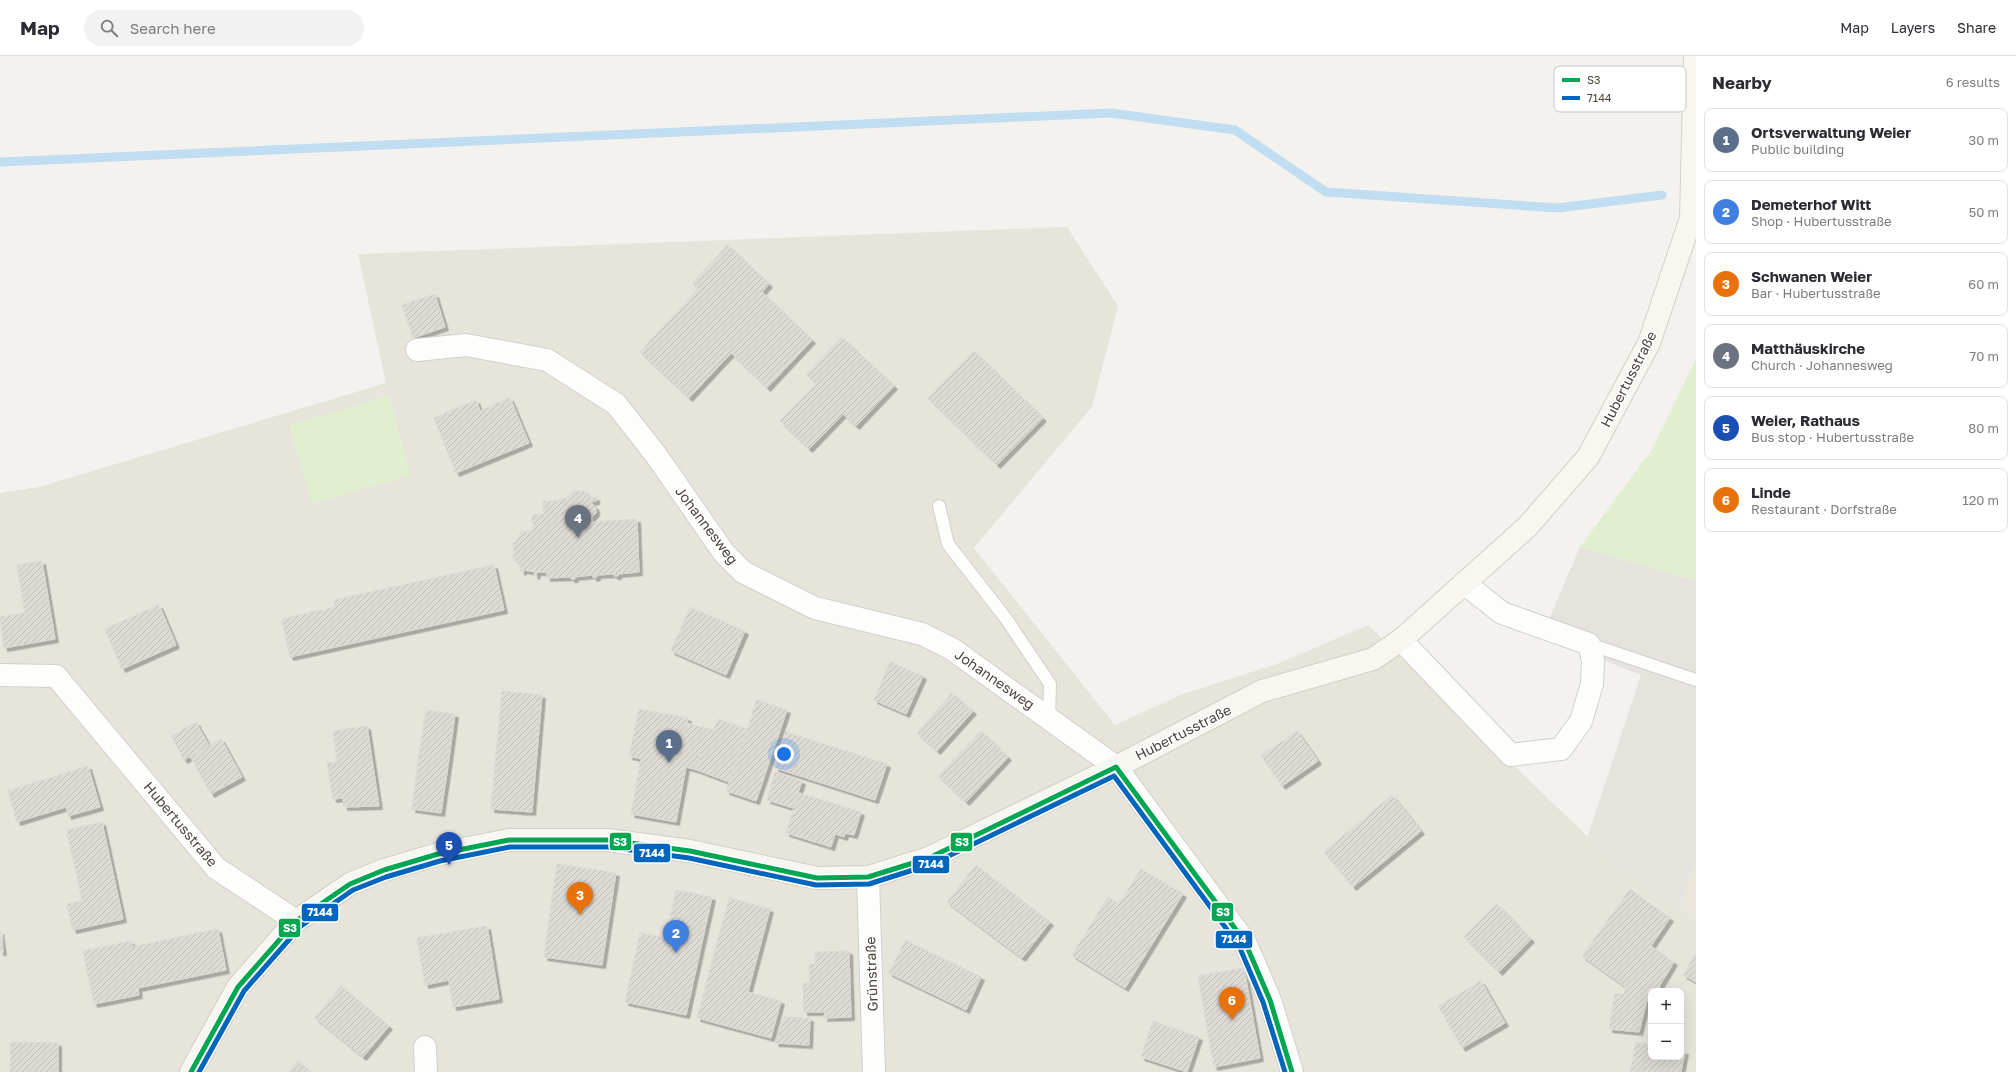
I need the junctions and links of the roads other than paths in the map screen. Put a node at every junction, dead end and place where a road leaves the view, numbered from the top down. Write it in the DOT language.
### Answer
graph roads {
  1 [pos="1695,56"];
  2 [pos="417,350"];
  3 [pos="939,506"];
  4 [pos="1464,583"];
  5 [pos="1401,640"];
  6 [pos="1588,644"];
  7 [pos="0,675"];
  8 [pos="1696,680"];
  9 [pos="1049,718"];
  10 [pos="1116,767"];
  11 [pos="868,877"];
  12 [pos="296,921"];
  13 [pos="425,1047"];
  14 [pos="191,1072"];
  15 [pos="426,1072"];
  16 [pos="874,1072"];
  17 [pos="1292,1072"];
  1 -- 4 [label="street, Hubertusstraße"];
  2 -- 9 [label="street, Johannesweg"];
  3 -- 9 [label="lane"];
  4 -- 5 [label="street, Hubertusstraße"];
  4 -- 6 [label="street"];
  5 -- 6 [label="street"];
  5 -- 10 [label="street, Hubertusstraße"];
  6 -- 8 [label="lane"];
  7 -- 12 [label="street, Hubertusstraße"];
  9 -- 10 [label="street, Johannesweg"];
  10 -- 11 [label="street, Hubertusstraße"];
  10 -- 17 [label="street, Johannesweg"];
  11 -- 12 [label="street, Hubertusstraße"];
  11 -- 16 [label="street, Grünstraße"];
  12 -- 14 [label="street"];
  13 -- 15 [label="street"];
}
